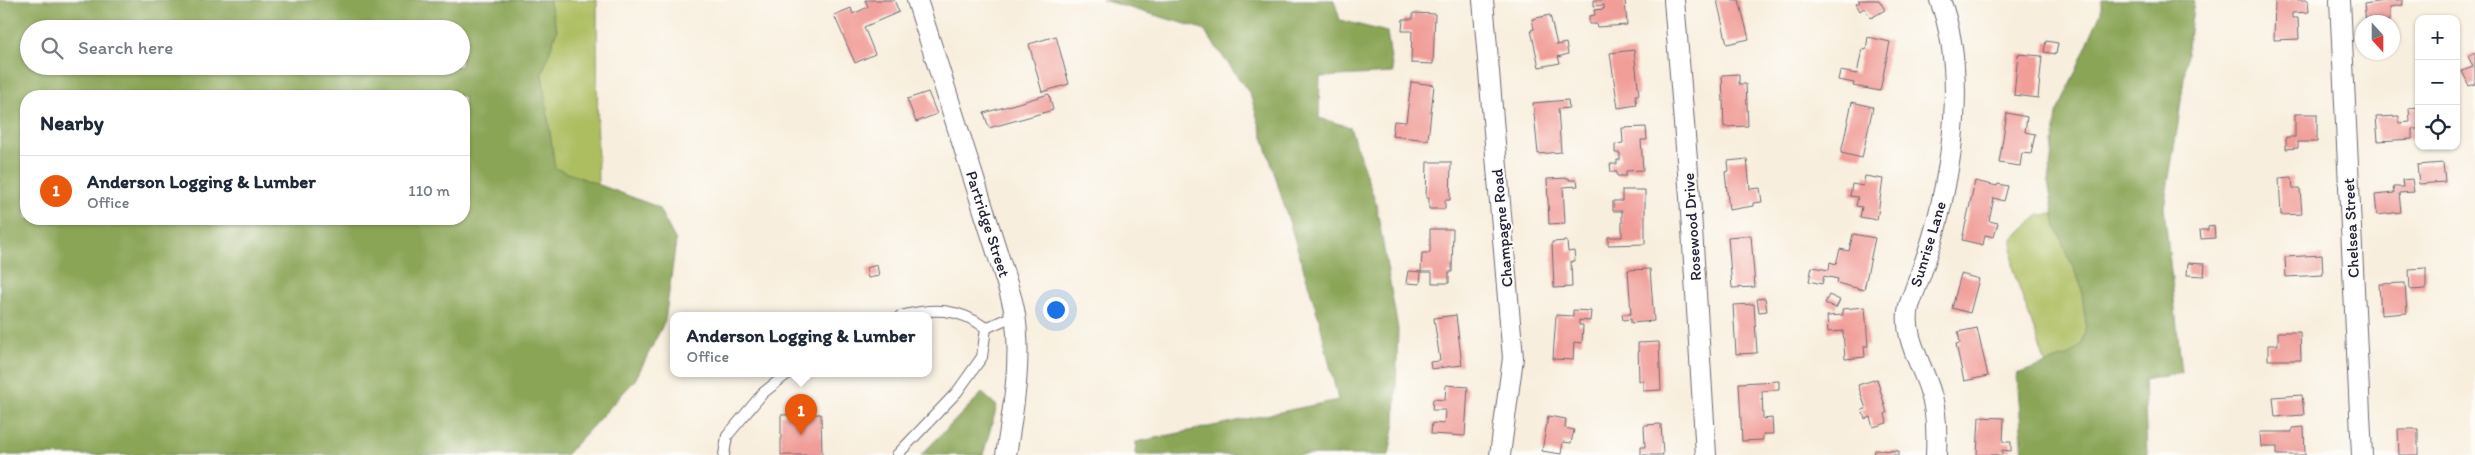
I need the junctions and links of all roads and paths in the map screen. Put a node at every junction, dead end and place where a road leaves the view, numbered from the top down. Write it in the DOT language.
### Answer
graph roads {
  1 [pos="917,0"];
  2 [pos="1483,0"];
  3 [pos="1674,0"];
  4 [pos="1940,0"];
  5 [pos="2340,0"];
  6 [pos="916,312"];
  7 [pos="1015,315"];
  8 [pos="986,328"];
  9 [pos="783,377"];
  10 [pos="724,455"];
  11 [pos="896,455"];
  12 [pos="1006,455"];
  13 [pos="1500,455"];
  14 [pos="1706,455"];
  15 [pos="1936,455"];
  16 [pos="2362,455"];
  1 -- 7 [label="street, Partridge Street"];
  2 -- 13 [label="street, Champagne Road"];
  3 -- 14 [label="street, Rosewood Drive"];
  4 -- 15 [label="street, Sunrise Lane"];
  5 -- 16 [label="street, Chelsea Street"];
  6 -- 8 [label="lane"];
  7 -- 8 [label="lane"];
  7 -- 12 [label="street, Partridge Street"];
  8 -- 11 [label="lane"];
  9 -- 10 [label="lane"];
}
